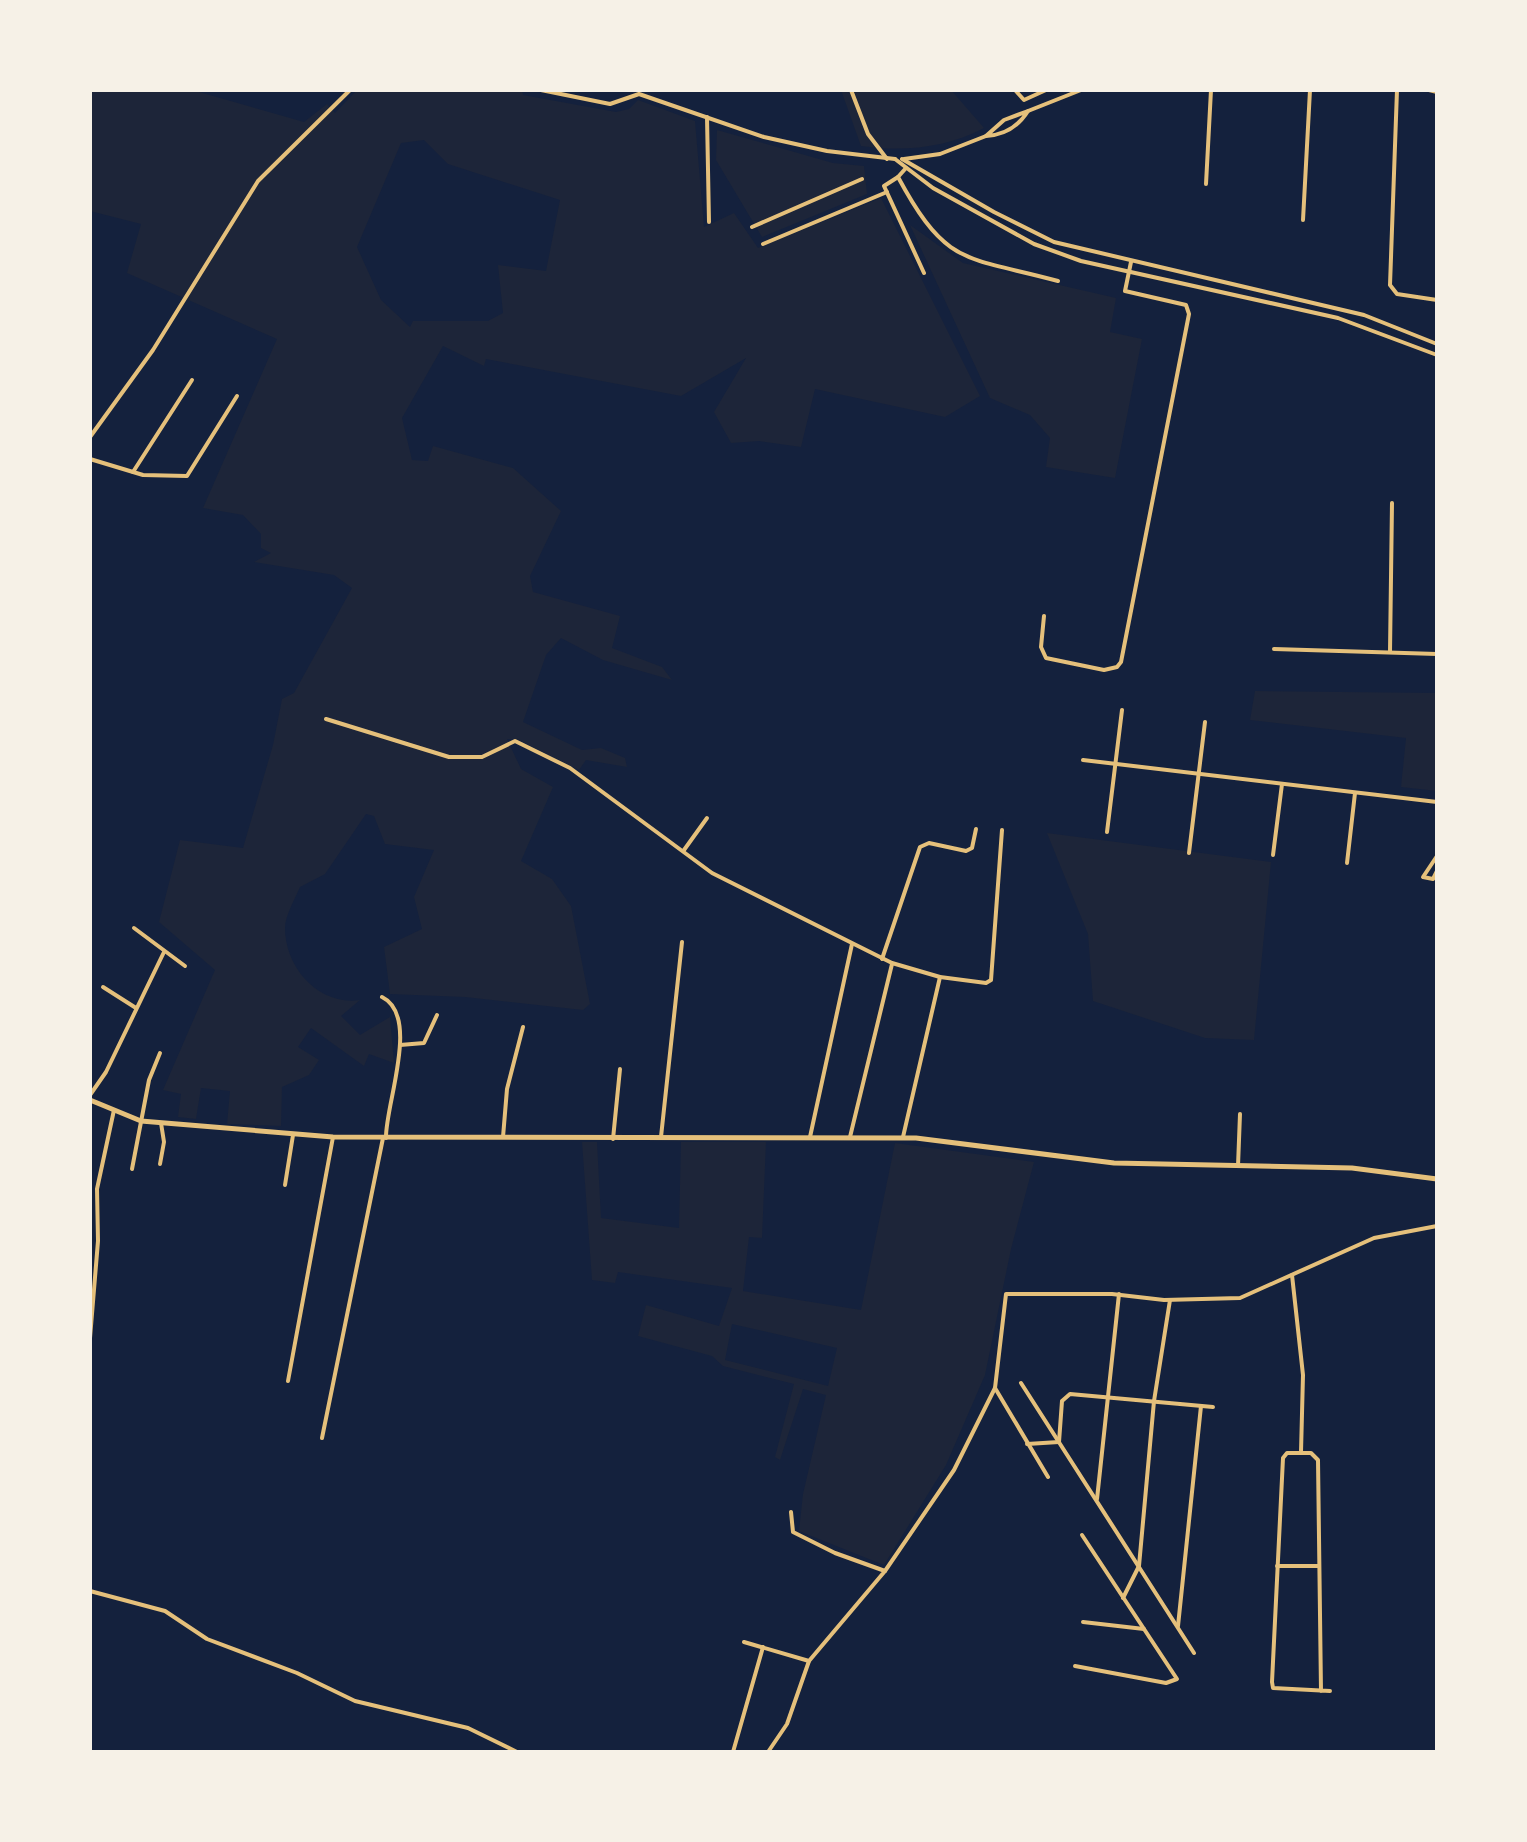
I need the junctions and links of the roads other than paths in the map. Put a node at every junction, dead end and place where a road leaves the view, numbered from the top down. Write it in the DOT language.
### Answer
graph roads {
  1 [pos="350,90"];
  2 [pos="541,90"];
  3 [pos="851,90"];
  4 [pos="1015,90"];
  5 [pos="1046,90"];
  6 [pos="1081,90"];
  7 [pos="1211,90"];
  8 [pos="1310,90"];
  9 [pos="1397,90"];
  10 [pos="1429,90"];
  11 [pos="1437,92"];
  12 [pos="1028,111"];
  13 [pos="707,117"];
  14 [pos="986,136"];
  15 [pos="887,159"];
  16 [pos="895,159"];
  17 [pos="902,159"];
  18 [pos="906,168"];
  19 [pos="898,177"];
  20 [pos="862,179"];
  21 [pos="1206,184"];
  22 [pos="887,192"];
  23 [pos="1303,220"];
  24 [pos="709,222"];
  25 [pos="752,227"];
  26 [pos="763,244"];
  27 [pos="1131,262"];
  28 [pos="1128,271"];
  29 [pos="924,273"];
  30 [pos="1058,281"];
  31 [pos="1437,300"];
  32 [pos="1437,344"];
  33 [pos="1437,355"];
  34 [pos="192,380"];
  35 [pos="237,396"];
  36 [pos="90,437"];
  37 [pos="90,459"];
  38 [pos="133,472"];
  39 [pos="1392,503"];
  40 [pos="1044,616"];
  41 [pos="1274,649"];
  42 [pos="1389,653"];
  43 [pos="1437,654"];
  44 [pos="1122,710"];
  45 [pos="326,719"];
  46 [pos="1205,722"];
  47 [pos="1083,760"];
  48 [pos="1115,764"];
  49 [pos="1198,774"];
  50 [pos="1282,784"];
  51 [pos="1355,793"];
  52 [pos="1437,802"];
  53 [pos="707,818"];
  54 [pos="976,829"];
  55 [pos="1002,830"];
  56 [pos="1107,832"];
  57 [pos="684,850"];
  58 [pos="1189,853"];
  59 [pos="1273,855"];
  60 [pos="1437,856"];
  61 [pos="1347,863"];
  62 [pos="1437,871"];
  63 [pos="134,928"];
  64 [pos="682,942"];
  65 [pos="852,944"];
  66 [pos="164,952"];
  67 [pos="882,959"];
  68 [pos="892,963"];
  69 [pos="185,966"];
  70 [pos="940,977"];
  71 [pos="103,987"];
  72 [pos="382,997"];
  73 [pos="136,1008"];
  74 [pos="437,1015"];
  75 [pos="523,1027"];
  76 [pos="400,1045"];
  77 [pos="160,1053"];
  78 [pos="620,1069"];
  79 [pos="90,1098"];
  80 [pos="114,1110"];
  81 [pos="1240,1114"];
  82 [pos="141,1121"];
  83 [pos="161,1123"];
  84 [pos="293,1135"];
  85 [pos="333,1137"];
  86 [pos="503,1137"];
  87 [pos="810,1137"];
  88 [pos="850,1137"];
  89 [pos="903,1137"];
  90 [pos="384,1138"];
  91 [pos="613,1139"];
  92 [pos="661,1140"];
  93 [pos="160,1164"];
  94 [pos="1238,1166"];
  95 [pos="132,1169"];
  96 [pos="1437,1179"];
  97 [pos="285,1185"];
  98 [pos="1437,1226"];
  99 [pos="1292,1275"];
  100 [pos="1119,1294"];
  101 [pos="1170,1300"];
  102 [pos="90,1338"];
  103 [pos="288,1381"];
  104 [pos="1021,1383"];
  105 [pos="995,1388"];
  106 [pos="1109,1397"];
  107 [pos="1154,1401"];
  108 [pos="1201,1406"];
  109 [pos="1213,1407"];
  110 [pos="322,1438"];
  111 [pos="1059,1442"];
  112 [pos="1027,1444"];
  113 [pos="1301,1452"];
  114 [pos="1048,1477"];
  115 [pos="1097,1501"];
  116 [pos="791,1512"];
  117 [pos="1082,1535"];
  118 [pos="1139,1566"];
  119 [pos="1277,1566"];
  120 [pos="1320,1566"];
  121 [pos="885,1571"];
  122 [pos="90,1591"];
  123 [pos="1123,1598"];
  124 [pos="1083,1622"];
  125 [pos="1178,1627"];
  126 [pos="1144,1629"];
  127 [pos="744,1642"];
  128 [pos="763,1647"];
  129 [pos="1194,1653"];
  130 [pos="809,1661"];
  131 [pos="1075,1666"];
  132 [pos="1321,1691"];
  133 [pos="1330,1691"];
  134 [pos="517,1752"];
  135 [pos="733,1752"];
  136 [pos="768,1752"];
  1 -- 36 [label="street"];
  2 -- 13 [label="street"];
  3 -- 15 [label="street"];
  4 -- 5 [label="street"];
  6 -- 12 [label="street"];
  7 -- 21 [label="street"];
  8 -- 23 [label="street"];
  9 -- 31 [label="street"];
  10 -- 11 [label="street"];
  12 -- 14 [label="street"];
  12 -- 14 [label="street"];
  13 -- 15 [label="street"];
  13 -- 24 [label="street"];
  14 -- 17 [label="street"];
  15 -- 16 [label="street"];
  16 -- 17 [label="street"];
  16 -- 18 [label="street"];
  17 -- 27 [label="street"];
  18 -- 19 [label="street"];
  18 -- 28 [label="street"];
  19 -- 22 [label="street"];
  19 -- 30 [label="street"];
  20 -- 25 [label="street"];
  22 -- 26 [label="street"];
  22 -- 29 [label="street"];
  27 -- 28 [label="street"];
  27 -- 32 [label="street"];
  28 -- 33 [label="street"];
  28 -- 40 [label="street"];
  34 -- 38 [label="street"];
  35 -- 38 [label="street"];
  37 -- 38 [label="street"];
  39 -- 42 [label="street"];
  41 -- 42 [label="street"];
  42 -- 43 [label="street"];
  44 -- 48 [label="street"];
  45 -- 57 [label="street"];
  46 -- 49 [label="street"];
  47 -- 48 [label="street"];
  48 -- 49 [label="street"];
  48 -- 56 [label="street"];
  49 -- 50 [label="street"];
  49 -- 58 [label="street"];
  50 -- 51 [label="street"];
  50 -- 59 [label="street"];
  51 -- 52 [label="street"];
  51 -- 61 [label="street"];
  53 -- 57 [label="street"];
  54 -- 67 [label="street"];
  55 -- 70 [label="street"];
  57 -- 65 [label="street"];
  60 -- 62 [label="street"];
  63 -- 66 [label="street"];
  64 -- 92 [label="street"];
  65 -- 67 [label="street"];
  65 -- 87 [label="street"];
  66 -- 69 [label="street"];
  66 -- 73 [label="street"];
  67 -- 68 [label="street"];
  68 -- 70 [label="street"];
  68 -- 88 [label="street"];
  70 -- 89 [label="street"];
  71 -- 73 [label="street"];
  72 -- 76 [label="street"];
  73 -- 79 [label="street"];
  74 -- 76 [label="street"];
  75 -- 86 [label="street"];
  76 -- 90 [label="street"];
  77 -- 82 [label="street"];
  78 -- 91 [label="street"];
  79 -- 80 [label="street"];
  80 -- 82 [label="street"];
  80 -- 102 [label="street"];
  81 -- 94 [label="street"];
  82 -- 83 [label="street"];
  82 -- 95 [label="street"];
  83 -- 84 [label="street"];
  83 -- 93 [label="street"];
  84 -- 85 [label="street"];
  84 -- 97 [label="street"];
  85 -- 90 [label="street"];
  85 -- 103 [label="street"];
  86 -- 90 [label="street"];
  86 -- 91 [label="street"];
  87 -- 88 [label="street"];
  87 -- 92 [label="street"];
  88 -- 89 [label="street"];
  89 -- 94 [label="street"];
  90 -- 110 [label="street"];
  91 -- 92 [label="street"];
  94 -- 96 [label="street"];
  98 -- 99 [label="street"];
  99 -- 101 [label="street"];
  99 -- 113 [label="street"];
  100 -- 101 [label="street"];
  100 -- 105 [label="street"];
  100 -- 106 [label="street"];
  101 -- 107 [label="street"];
  104 -- 111 [label="street"];
  105 -- 112 [label="street"];
  105 -- 121 [label="street"];
  106 -- 107 [label="street"];
  106 -- 111 [label="street"];
  106 -- 115 [label="street"];
  107 -- 108 [label="street"];
  107 -- 118 [label="street"];
  108 -- 109 [label="street"];
  108 -- 125 [label="street"];
  111 -- 112 [label="street"];
  111 -- 115 [label="street"];
  112 -- 114 [label="street"];
  113 -- 119 [label="street"];
  113 -- 120 [label="street"];
  115 -- 118 [label="street"];
  116 -- 121 [label="street"];
  117 -- 123 [label="street"];
  118 -- 123 [label="street"];
  118 -- 125 [label="street"];
  119 -- 120 [label="street"];
  119 -- 132 [label="street"];
  120 -- 132 [label="street"];
  121 -- 130 [label="street"];
  122 -- 134 [label="street"];
  123 -- 126 [label="street"];
  124 -- 126 [label="street"];
  125 -- 129 [label="street"];
  126 -- 131 [label="street"];
  127 -- 128 [label="street"];
  128 -- 130 [label="street"];
  128 -- 135 [label="street"];
  130 -- 136 [label="street"];
  132 -- 133 [label="street"];
}
